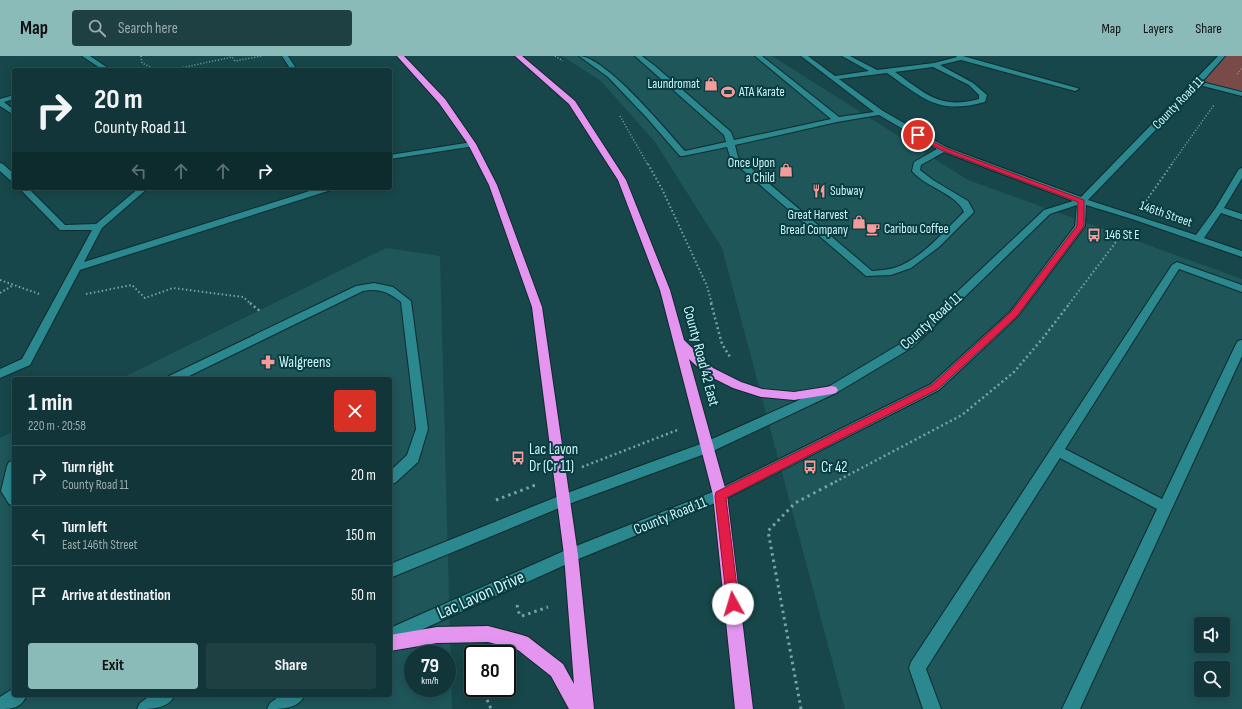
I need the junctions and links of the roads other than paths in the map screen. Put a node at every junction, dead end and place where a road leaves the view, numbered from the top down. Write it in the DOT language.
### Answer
graph roads {
  1 [pos="85,56"];
  2 [pos="285,56"];
  3 [pos="400,56"];
  4 [pos="518,56"];
  5 [pos="582,56"];
  6 [pos="638,56"];
  7 [pos="758,56"];
  8 [pos="804,56"];
  9 [pos="844,56"];
  10 [pos="936,56"];
  11 [pos="1222,56"];
  12 [pos="960,57"];
  13 [pos="945,62"];
  14 [pos="934,65"];
  15 [pos="104,68"];
  16 [pos="293,68"];
  17 [pos="889,71"];
  18 [pos="877,73"];
  19 [pos="833,78"];
  20 [pos="1198,83"];
  21 [pos="1075,89"];
  22 [pos="1242,94"];
  23 [pos="12,98"];
  24 [pos="0,102"];
  25 [pos="12,111"];
  26 [pos="880,113"];
  27 [pos="837,120"];
  28 [pos="472,144"];
  29 [pos="731,144"];
  30 [pos="943,149"];
  31 [pos="392,157"];
  32 [pos="0,166"];
  33 [pos="1242,171"];
  34 [pos="12,177"];
  35 [pos="25,190"];
  36 [pos="142,190"];
  37 [pos="322,190"];
  38 [pos="1082,201"];
  39 [pos="1219,209"];
  40 [pos="1242,217"];
  41 [pos="98,227"];
  42 [pos="1198,239"];
  43 [pos="1242,254"];
  44 [pos="76,268"];
  45 [pos="1242,289"];
  46 [pos="678,340"];
  47 [pos="1242,344"];
  48 [pos="0,374"];
  49 [pos="177,377"];
  50 [pos="832,390"];
  51 [pos="708,447"];
  52 [pos="1057,451"];
  53 [pos="12,474"];
  54 [pos="392,477"];
  55 [pos="720,496"];
  56 [pos="12,497"];
  57 [pos="564,500"];
  58 [pos="1166,507"];
  59 [pos="571,555"];
  60 [pos="392,570"];
  61 [pos="392,635"];
  62 [pos="392,643"];
  63 [pos="15,697"];
  64 [pos="163,697"];
  65 [pos="293,697"];
  66 [pos="0,708"];
  67 [pos="146,709"];
  68 [pos="276,709"];
  69 [pos="578,709"];
  70 [pos="585,709"];
  71 [pos="744,709"];
  72 [pos="932,709"];
  73 [pos="1070,709"];
  1 -- 15 [label="street"];
  2 -- 16 [label="street"];
  3 -- 28 [label="highway"];
  4 -- 46 [label="highway, County Road 42 East"];
  5 -- 29 [label="street"];
  6 -- 29 [label="street"];
  7 -- 27 [label="street"];
  8 -- 19 [label="street, 146th Street"];
  9 -- 18 [label="street"];
  10 -- 13 [label="street"];
  11 -- 20 [label="street, County Road 11"];
  12 -- 13 [label="street"];
  12 -- 21 [label="street"];
  13 -- 14 [label="street"];
  14 -- 17 [label="street"];
  14 -- 17 [label="street"];
  17 -- 18 [label="street"];
  18 -- 19 [label="street"];
  19 -- 26 [label="street, 146th Street"];
  20 -- 22 [label="street"];
  20 -- 38 [label="street, County Road 11"];
  23 -- 24 [label="street"];
  24 -- 25 [label="street"];
  26 -- 27 [label="street"];
  26 -- 30 [label="street, 146th Street"];
  27 -- 29 [label="street"];
  28 -- 31 [label="street"];
  28 -- 57 [label="highway"];
  29 -- 30 [label="street"];
  30 -- 38 [label="street, 146th Street"];
  32 -- 34 [label="street"];
  33 -- 39 [label="street"];
  35 -- 41 [label="street"];
  36 -- 41 [label="street"];
  37 -- 44 [label="street"];
  38 -- 42 [label="street, 146th Street"];
  38 -- 50 [label="street, County Road 11"];
  38 -- 55 [label="street, County Road 11"];
  39 -- 40 [label="street"];
  39 -- 42 [label="street"];
  41 -- 44 [label="street"];
  42 -- 43 [label="street, 146th Street"];
  44 -- 48 [label="street"];
  45 -- 52 [label="street"];
  46 -- 50 [label="highway"];
  46 -- 51 [label="highway, County Road 42 East"];
  47 -- 58 [label="street"];
  49 -- 54 [label="street"];
  50 -- 51 [label="street, County Road 11"];
  51 -- 55 [label="highway, County Road 42 East"];
  51 -- 57 [label="street, County Road 11"];
  52 -- 58 [label="street"];
  52 -- 72 [label="street"];
  53 -- 56 [label="street"];
  55 -- 59 [label="street, County Road 11"];
  55 -- 71 [label="highway, County Road 42 East"];
  57 -- 59 [label="highway"];
  57 -- 60 [label="street"];
  58 -- 73 [label="street"];
  59 -- 61 [label="street, Lac Lavon Drive"];
  59 -- 70 [label="highway"];
  62 -- 69 [label="highway"];
  63 -- 66 [label="street"];
  64 -- 67 [label="street"];
  65 -- 68 [label="street"];
}
